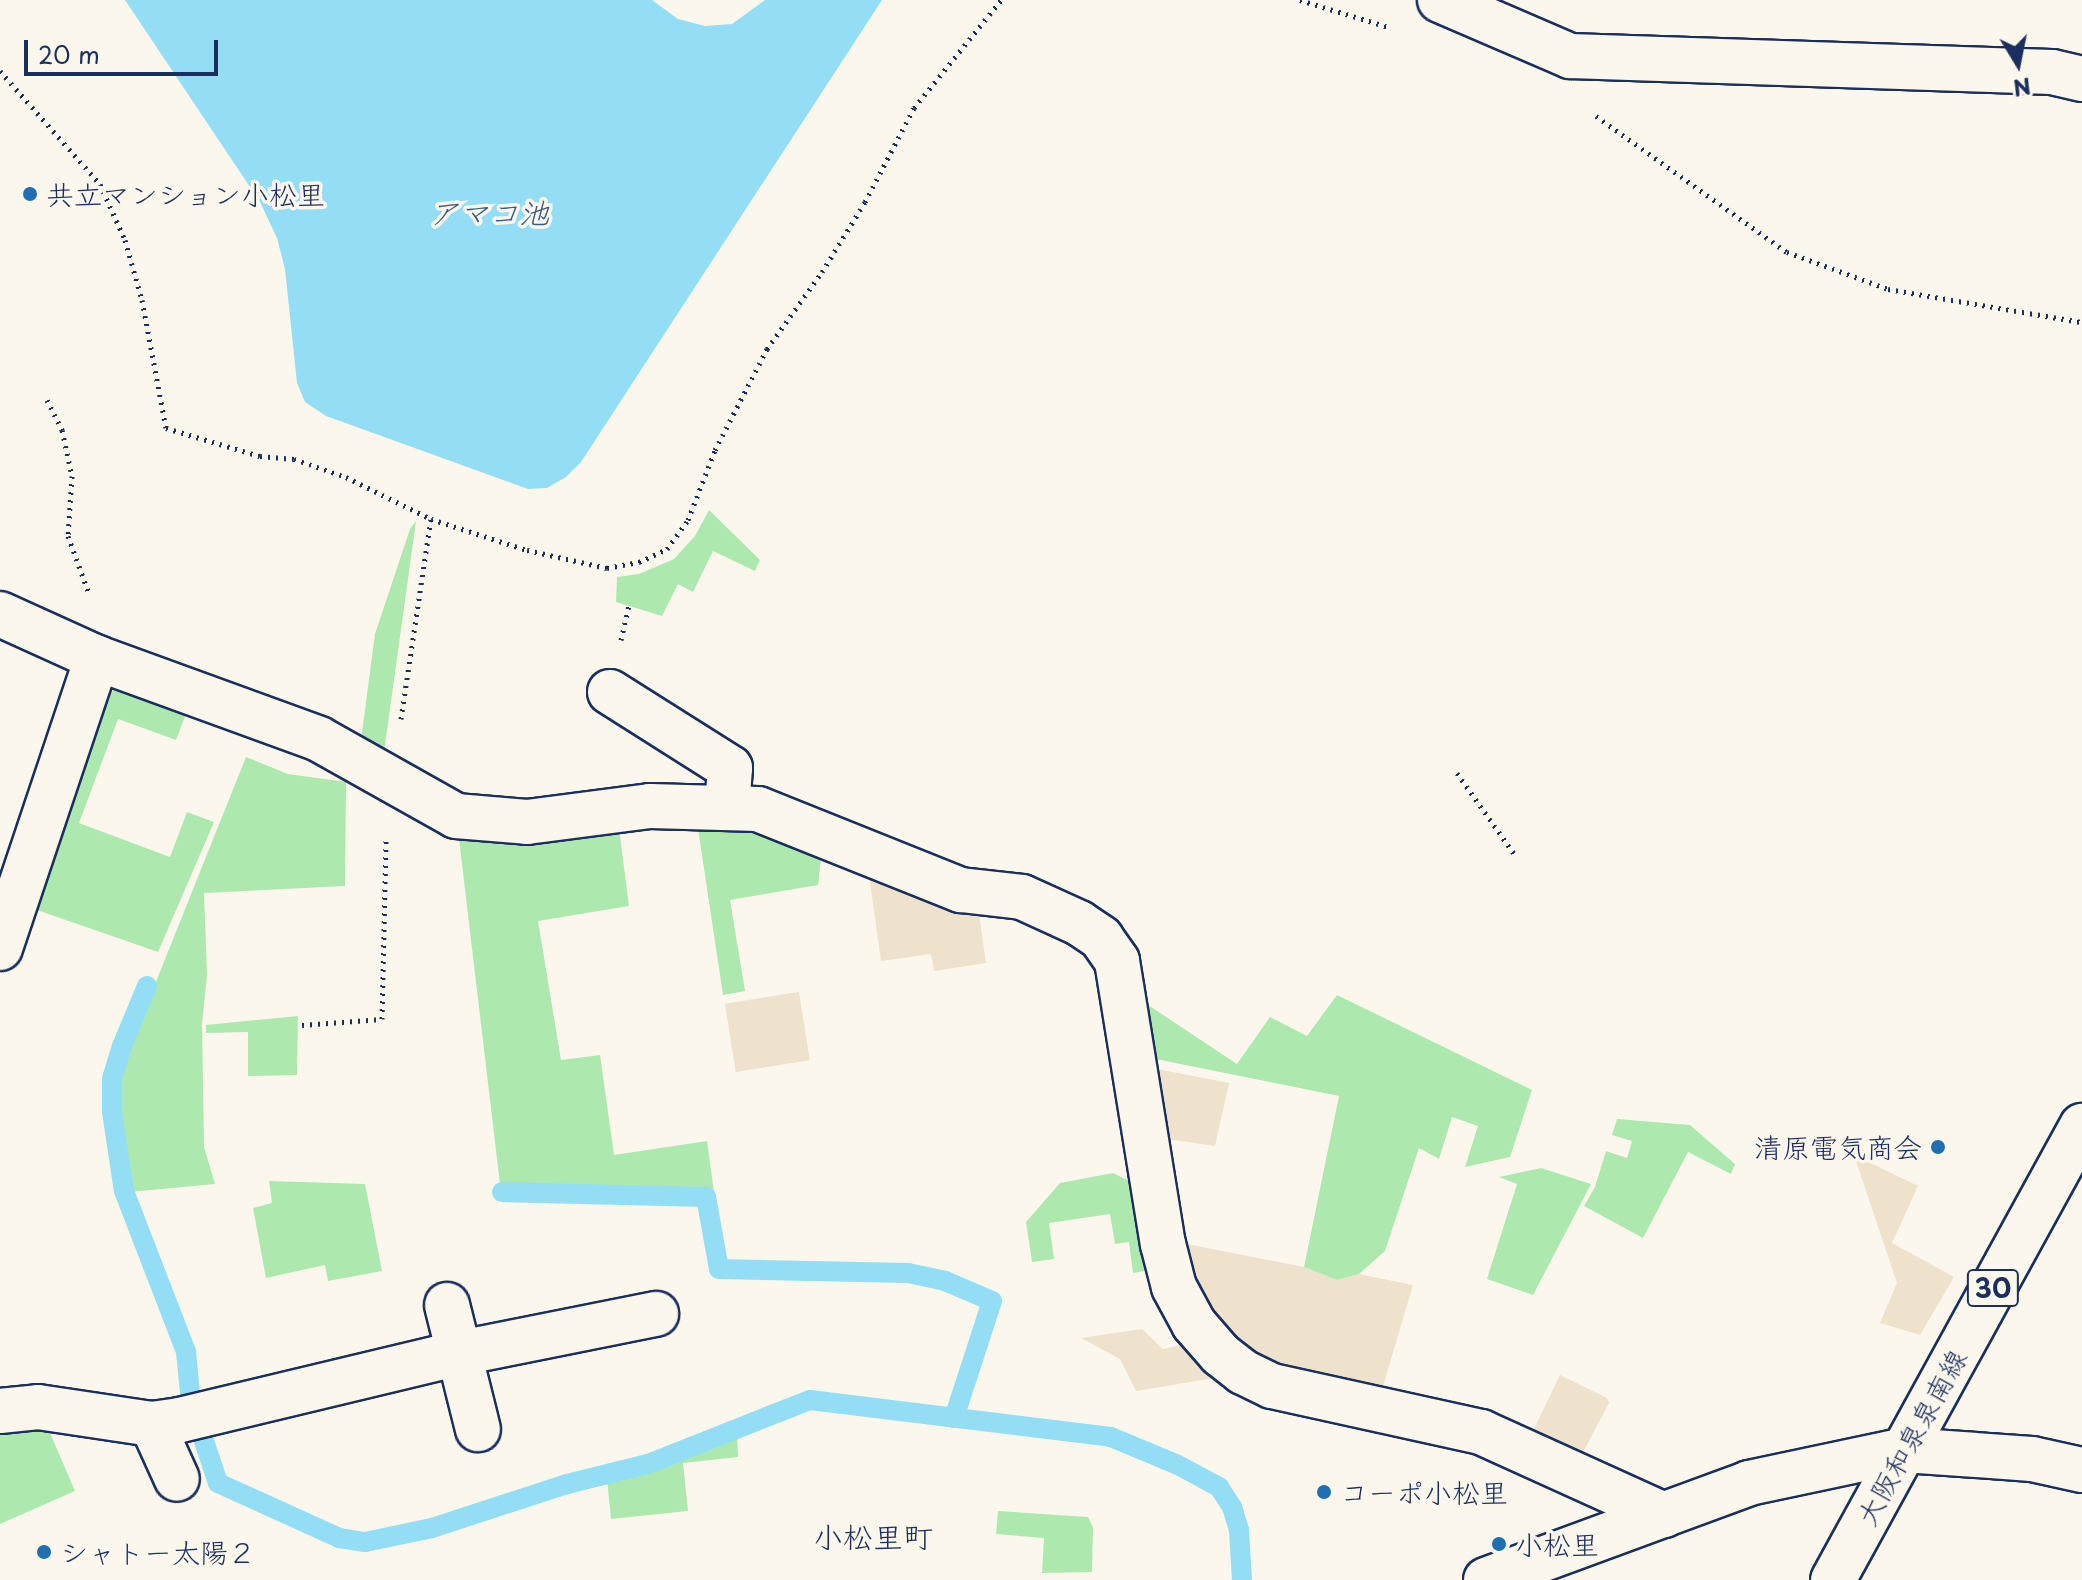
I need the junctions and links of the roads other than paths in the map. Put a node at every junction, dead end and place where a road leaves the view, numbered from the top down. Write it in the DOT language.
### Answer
graph roads {
  1 [pos="1467,5"];
  2 [pos="2082,79"];
  3 [pos="0,614"];
  4 [pos="89,654"];
  5 [pos="610,692"];
  6 [pos="727,808"];
  7 [pos="0,948"];
  8 [pos="2082,1126"];
  9 [pos="447,1305"];
  10 [pos="656,1314"];
  11 [pos="460,1353"];
  12 [pos="0,1411"];
  13 [pos="152,1424"];
  14 [pos="478,1429"];
  15 [pos="1904,1450"];
  16 [pos="2082,1470"];
  17 [pos="177,1479"];
  18 [pos="1664,1515"];
  19 [pos="1486,1580"];
  20 [pos="1833,1580"];
  1 -- 2 [label="street"];
  3 -- 4 [label="street"];
  4 -- 6 [label="street"];
  4 -- 7 [label="street"];
  5 -- 6 [label="street"];
  6 -- 18 [label="street"];
  8 -- 15 [label="street, 大阪和泉泉南線 / 30"];
  9 -- 11 [label="street"];
  10 -- 11 [label="street"];
  11 -- 13 [label="street"];
  11 -- 14 [label="street"];
  12 -- 13 [label="street"];
  13 -- 17 [label="street"];
  15 -- 16 [label="street"];
  15 -- 18 [label="street"];
  15 -- 20 [label="street, 大阪和泉泉南線 / 30"];
  18 -- 19 [label="street"];
}
